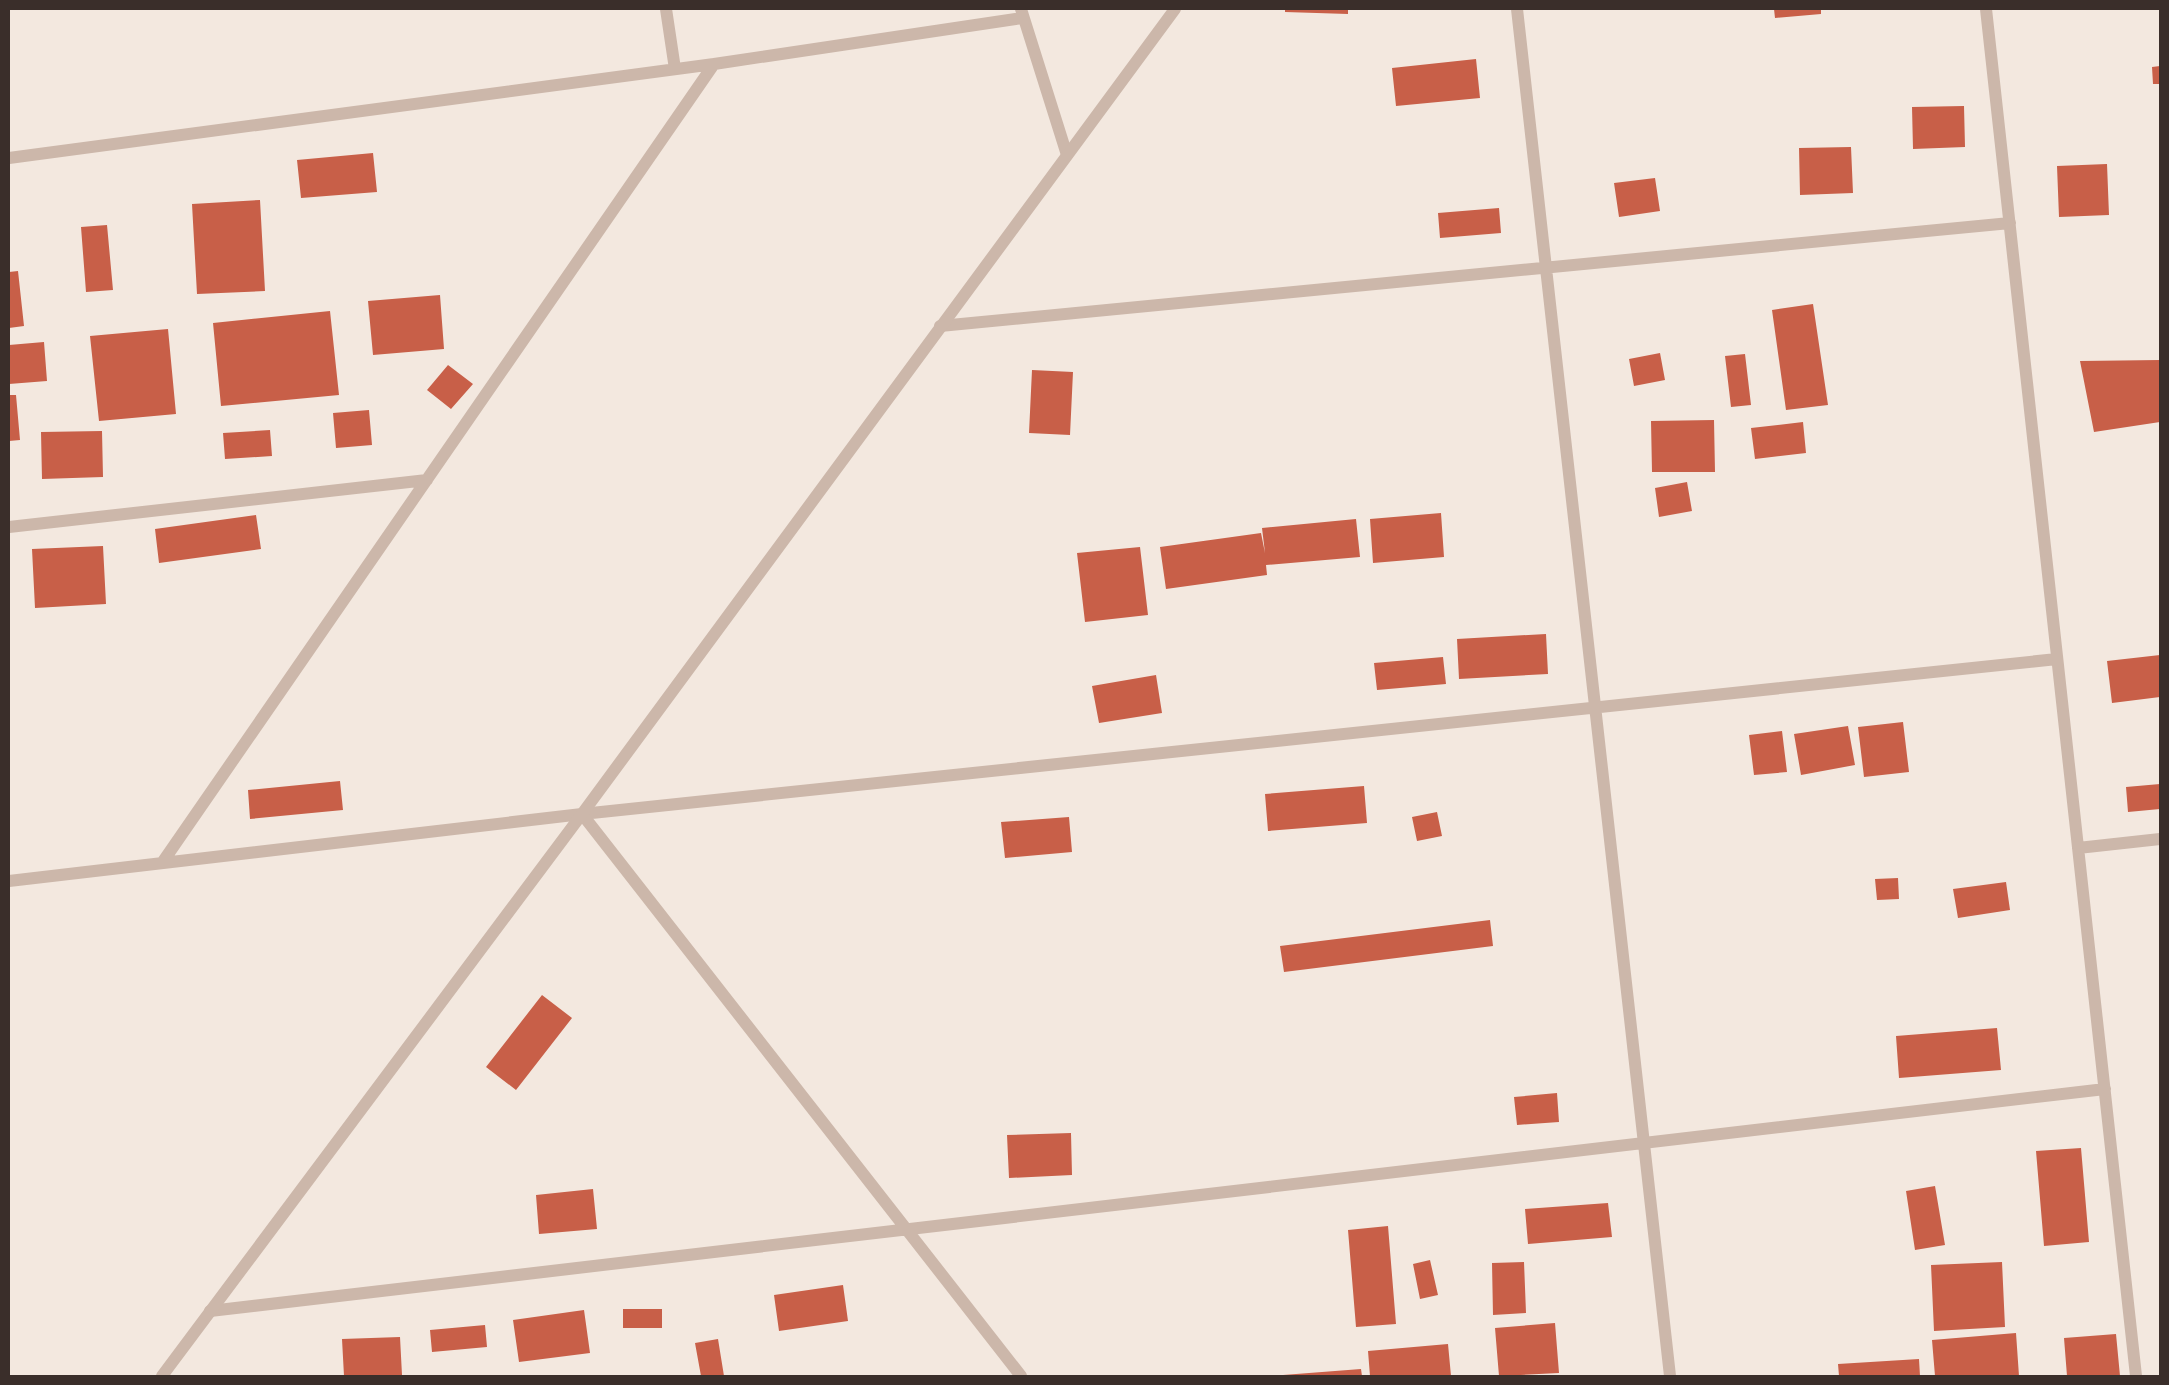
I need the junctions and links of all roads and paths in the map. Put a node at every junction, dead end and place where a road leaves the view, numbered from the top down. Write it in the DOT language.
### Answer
graph roads {
  1 [pos="666,9"];
  2 [pos="1175,9"];
  3 [pos="1516,9"];
  4 [pos="1986,9"];
  5 [pos="1022,13"];
  6 [pos="714,64"];
  7 [pos="675,69"];
  8 [pos="1067,155"];
  9 [pos="9,158"];
  10 [pos="2010,223"];
  11 [pos="1546,268"];
  12 [pos="940,326"];
  13 [pos="427,480"];
  14 [pos="9,527"];
  15 [pos="2057,659"];
  16 [pos="1595,708"];
  17 [pos="582,814"];
  18 [pos="2160,839"];
  19 [pos="2078,848"];
  20 [pos="162,863"];
  21 [pos="9,881"];
  22 [pos="2105,1089"];
  23 [pos="1643,1143"];
  24 [pos="906,1230"];
  25 [pos="210,1311"];
  26 [pos="162,1376"];
  27 [pos="1021,1376"];
  28 [pos="1670,1376"];
  29 [pos="2136,1376"];
  1 -- 7 [label="street"];
  2 -- 8 [label="street"];
  3 -- 11 [label="street"];
  4 -- 10 [label="street"];
  5 -- 6 [label="street"];
  5 -- 8 [label="street"];
  6 -- 7 [label="street"];
  6 -- 13 [label="street"];
  7 -- 9 [label="street"];
  8 -- 12 [label="street"];
  10 -- 11 [label="street"];
  10 -- 15 [label="street"];
  11 -- 12 [label="street"];
  11 -- 16 [label="street"];
  12 -- 17 [label="street"];
  13 -- 14 [label="street"];
  13 -- 20 [label="street"];
  15 -- 16 [label="street"];
  15 -- 19 [label="street"];
  16 -- 17 [label="street"];
  16 -- 23 [label="street"];
  17 -- 20 [label="street"];
  17 -- 24 [label="street"];
  17 -- 25 [label="street"];
  18 -- 19 [label="street"];
  19 -- 22 [label="street"];
  20 -- 21 [label="street"];
  22 -- 23 [label="street"];
  22 -- 29 [label="street"];
  23 -- 24 [label="street"];
  23 -- 28 [label="street"];
  24 -- 25 [label="street"];
  24 -- 27 [label="street"];
  25 -- 26 [label="street"];
}
